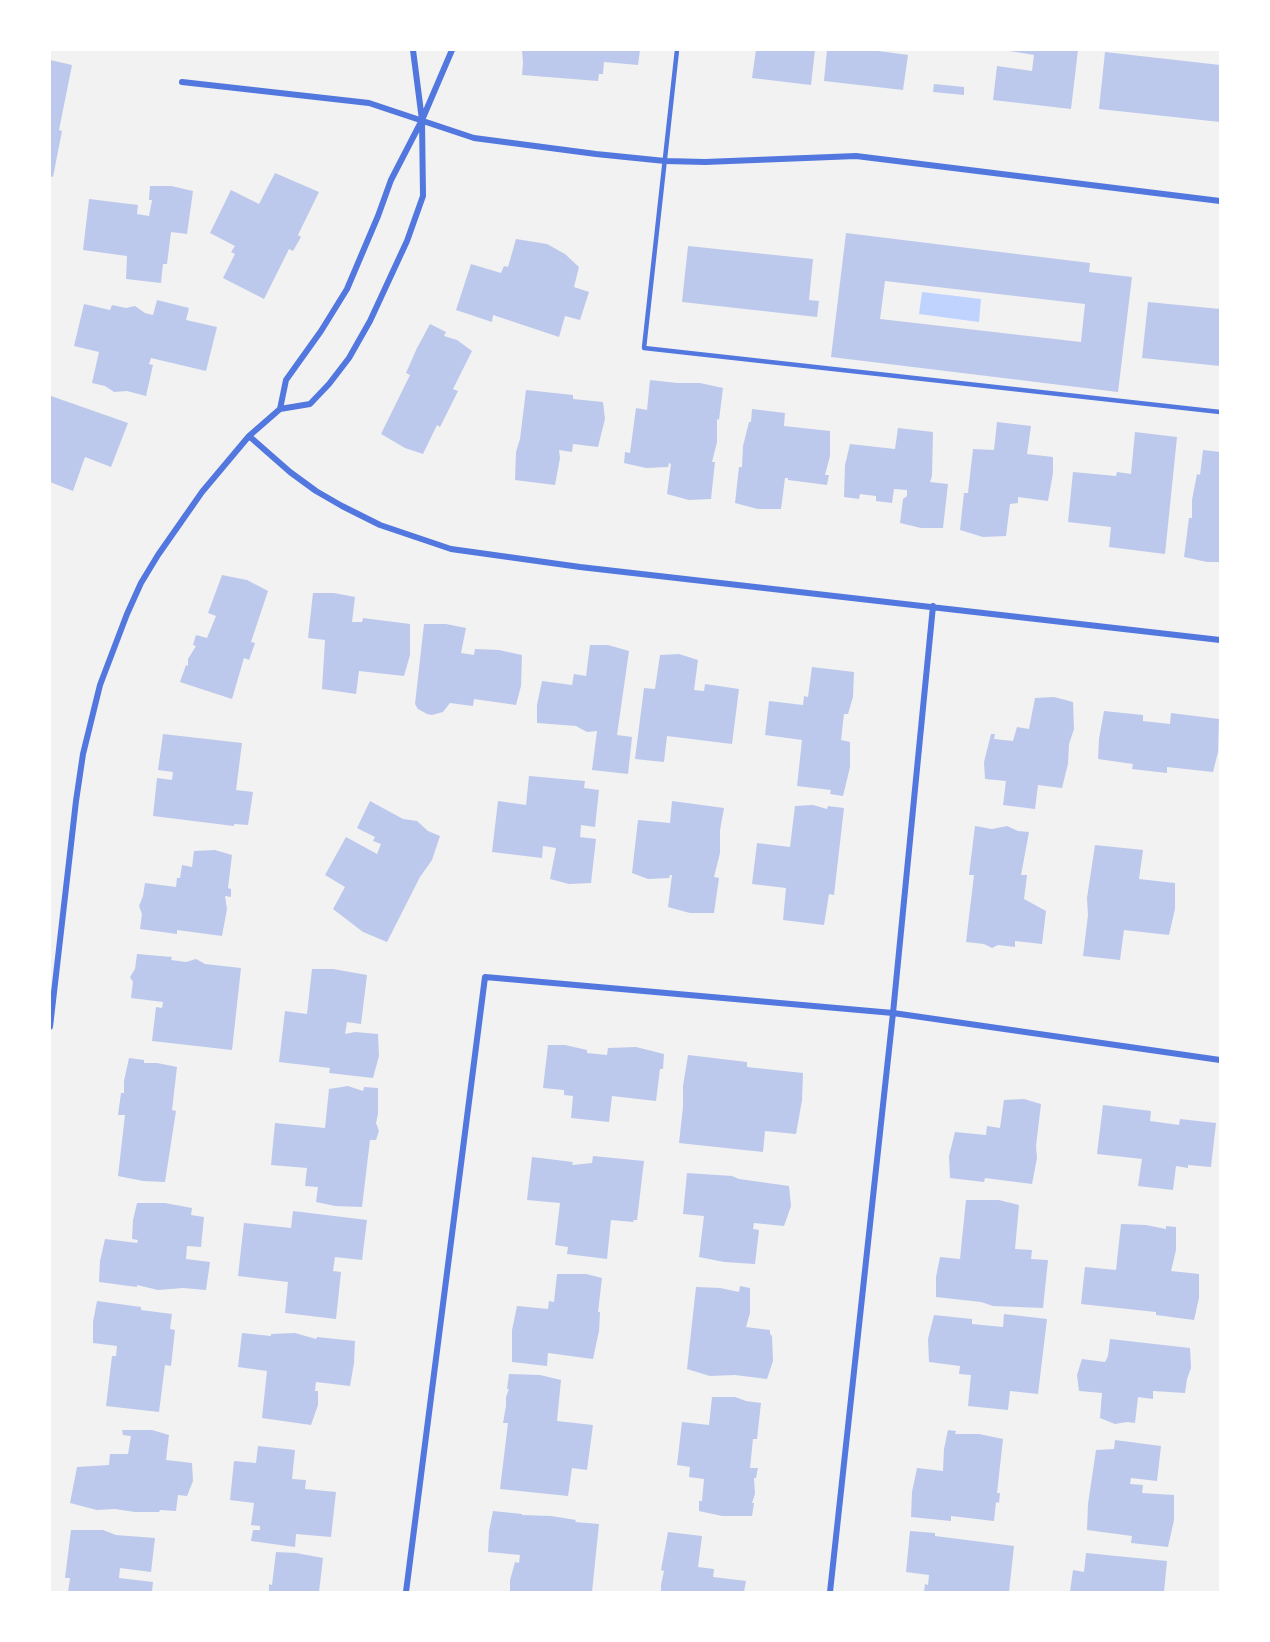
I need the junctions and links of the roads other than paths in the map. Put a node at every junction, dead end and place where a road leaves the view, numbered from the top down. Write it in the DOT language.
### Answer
graph roads {
  1 [pos="413,50"];
  2 [pos="452,50"];
  3 [pos="676,50"];
  4 [pos="182,82"];
  5 [pos="422,120"];
  6 [pos="665,161"];
  7 [pos="1221,201"];
  8 [pos="280,409"];
  9 [pos="1221,412"];
  10 [pos="249,435"];
  11 [pos="933,606"];
  12 [pos="1221,640"];
  13 [pos="893,1013"];
  14 [pos="50,1027"];
  15 [pos="1221,1060"];
  16 [pos="406,1593"];
  17 [pos="830,1593"];
  1 -- 5 [label="street"];
  2 -- 5 [label="street"];
  3 -- 6 [label="lane"];
  4 -- 5 [label="street"];
  5 -- 6 [label="street"];
  5 -- 8 [label="street"];
  5 -- 8 [label="street"];
  6 -- 7 [label="street"];
  6 -- 9 [label="lane"];
  8 -- 10 [label="street"];
  10 -- 11 [label="street"];
  10 -- 14 [label="street"];
  11 -- 12 [label="street"];
  11 -- 13 [label="street"];
  13 -- 15 [label="street"];
  13 -- 16 [label="street"];
  13 -- 17 [label="street"];
}
